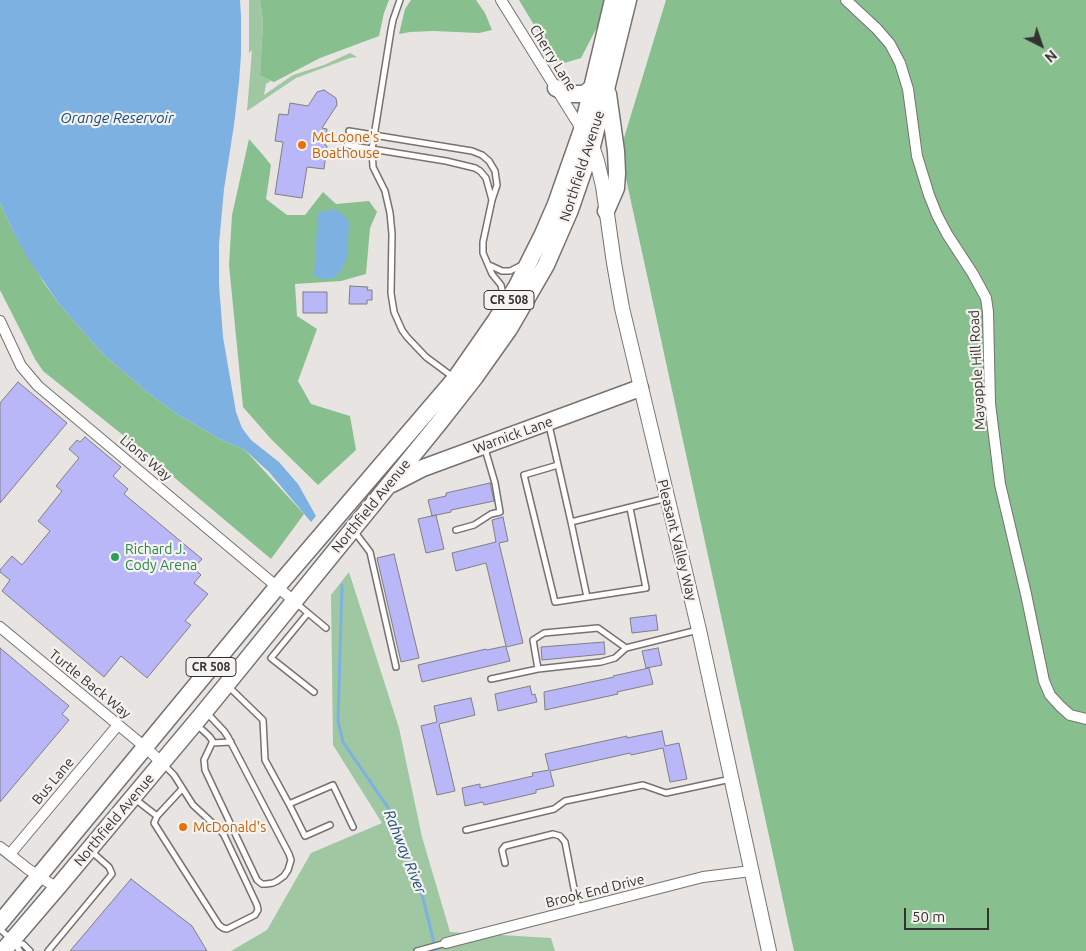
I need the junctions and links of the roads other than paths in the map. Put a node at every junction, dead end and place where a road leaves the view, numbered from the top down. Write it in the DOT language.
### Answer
graph roads {
  1 [pos="400,0"];
  2 [pos="501,0"];
  3 [pos="613,0"];
  4 [pos="628,0"];
  5 [pos="846,0"];
  6 [pos="599,87"];
  7 [pos="556,88"];
  8 [pos="582,130"];
  9 [pos="349,131"];
  10 [pos="374,135"];
  11 [pos="347,145"];
  12 [pos="592,146"];
  13 [pos="372,149"];
  14 [pos="492,200"];
  15 [pos="606,212"];
  16 [pos="543,234"];
  17 [pos="488,265"];
  18 [pos="504,308"];
  19 [pos="0,321"];
  20 [pos="455,379"];
  21 [pos="640,388"];
  22 [pos="548,422"];
  23 [pos="484,446"];
  24 [pos="397,447"];
  25 [pos="410,458"];
  26 [pos="558,465"];
  27 [pos="388,486"];
  28 [pos="667,498"];
  29 [pos="630,508"];
  30 [pos="571,522"];
  31 [pos="352,529"];
  32 [pos="456,530"];
  33 [pos="277,587"];
  34 [pos="587,597"];
  35 [pos="294,601"];
  36 [pos="308,613"];
  37 [pos="0,627"];
  38 [pos="326,628"];
  39 [pos="699,630"];
  40 [pos="626,648"];
  41 [pos="396,667"];
  42 [pos="538,669"];
  43 [pos="491,679"];
  44 [pos="226,684"];
  45 [pos="314,692"];
  46 [pos="200,717"];
  47 [pos="1086,719"];
  48 [pos="118,725"];
  49 [pos="231,742"];
  50 [pos="212,743"];
  51 [pos="145,746"];
  52 [pos="162,763"];
  53 [pos="732,779"];
  54 [pos="182,788"];
  55 [pos="133,797"];
  56 [pos="289,804"];
  57 [pos="156,816"];
  58 [pos="330,825"];
  59 [pos="353,827"];
  60 [pos="466,830"];
  61 [pos="0,847"];
  62 [pos="89,850"];
  63 [pos="10,854"];
  64 [pos="505,863"];
  65 [pos="751,871"];
  66 [pos="39,877"];
  67 [pos="57,888"];
  68 [pos="578,910"];
  69 [pos="0,923"];
  70 [pos="0,929"];
  71 [pos="446,943"];
  72 [pos="13,947"];
  73 [pos="30,951"];
  74 [pos="48,951"];
  75 [pos="418,951"];
  76 [pos="768,951"];
  1 -- 10 [label="lane"];
  2 -- 7 [label="street, Cherry Lane"];
  3 -- 6 [label="main road, Northfield Avenue / CR 508"];
  4 -- 6 [label="main road, Northfield Avenue / CR 508"];
  5 -- 47 [label="street, Mayapple Hill Road"];
  6 -- 7 [label="main road"];
  6 -- 8 [label="main road, Northfield Avenue / CR 508"];
  6 -- 12 [label="main road, Northfield Avenue / CR 508"];
  6 -- 15 [label="main road"];
  7 -- 8 [label="street, Cherry Lane"];
  8 -- 12 [label="main road, Pleasant Valley Way"];
  8 -- 16 [label="main road, Northfield Avenue / CR 508"];
  9 -- 10 [label="lane"];
  10 -- 13 [label="lane"];
  10 -- 14 [label="lane"];
  11 -- 13 [label="lane"];
  12 -- 15 [label="main road, Pleasant Valley Way"];
  12 -- 25 [label="main road, Northfield Avenue / CR 508"];
  13 -- 14 [label="lane"];
  13 -- 20 [label="lane"];
  14 -- 17 [label="lane"];
  15 -- 21 [label="main road, Pleasant Valley Way"];
  16 -- 17 [label="lane"];
  16 -- 18 [label="main road, Northfield Avenue / CR 508"];
  17 -- 18 [label="lane"];
  18 -- 20 [label="main road, Northfield Avenue / CR 508"];
  19 -- 33 [label="street, Lions Way"];
  20 -- 24 [label="main road, Northfield Avenue / CR 508"];
  21 -- 22 [label="main road, Warnick Lane"];
  21 -- 28 [label="main road, Pleasant Valley Way"];
  22 -- 23 [label="main road, Warnick Lane"];
  22 -- 26 [label="lane"];
  23 -- 27 [label="main road, Warnick Lane"];
  23 -- 32 [label="lane"];
  24 -- 25 [label="main road"];
  24 -- 33 [label="main road, Northfield Avenue / CR 508"];
  25 -- 27 [label="main road, Northfield Avenue / CR 508"];
  26 -- 30 [label="lane"];
  26 -- 34 [label="lane"];
  27 -- 31 [label="main road, Northfield Avenue / CR 508"];
  28 -- 29 [label="lane"];
  28 -- 39 [label="main road, Pleasant Valley Way"];
  29 -- 30 [label="lane"];
  29 -- 34 [label="lane"];
  30 -- 34 [label="lane"];
  31 -- 35 [label="main road, Northfield Avenue / CR 508"];
  31 -- 41 [label="lane"];
  33 -- 35 [label="street, Lions Way"];
  33 -- 51 [label="main road, Northfield Avenue / CR 508"];
  35 -- 36 [label="lane"];
  35 -- 44 [label="main road, Northfield Avenue / CR 508"];
  36 -- 38 [label="lane"];
  36 -- 45 [label="lane"];
  37 -- 48 [label="street, Turtle Back Way"];
  39 -- 40 [label="lane"];
  39 -- 53 [label="main road, Pleasant Valley Way"];
  40 -- 42 [label="lane"];
  40 -- 42 [label="lane"];
  42 -- 43 [label="lane"];
  44 -- 46 [label="main road, Northfield Avenue / CR 508"];
  44 -- 56 [label="lane"];
  46 -- 49 [label="lane"];
  46 -- 50 [label="lane"];
  46 -- 52 [label="main road, Northfield Avenue / CR 508"];
  48 -- 51 [label="street, Turtle Back Way"];
  48 -- 63 [label="street, Bus Lane"];
  49 -- 50 [label="lane"];
  49 -- 50 [label="lane"];
  51 -- 52 [label="street, Turtle Back Way"];
  51 -- 66 [label="main road, Northfield Avenue / CR 508"];
  52 -- 54 [label="lane"];
  52 -- 55 [label="main road, Northfield Avenue / CR 508"];
  53 -- 60 [label="lane"];
  53 -- 65 [label="main road, Pleasant Valley Way"];
  54 -- 57 [label="lane"];
  54 -- 57 [label="lane"];
  55 -- 57 [label="lane"];
  55 -- 62 [label="main road, Northfield Avenue / CR 508"];
  56 -- 58 [label="lane"];
  56 -- 59 [label="lane"];
  61 -- 63 [label="street"];
  62 -- 67 [label="main road, Northfield Avenue / CR 508"];
  62 -- 74 [label="lane"];
  63 -- 66 [label="street"];
  64 -- 68 [label="lane"];
  65 -- 68 [label="street, Brook End Drive"];
  65 -- 76 [label="main road, Pleasant Valley Way"];
  66 -- 67 [label="street"];
  66 -- 69 [label="main road, Northfield Avenue / CR 508"];
  67 -- 72 [label="main road, Northfield Avenue / CR 508"];
  68 -- 71 [label="street, Brook End Drive"];
  70 -- 72 [label="lane"];
  71 -- 75 [label="lane"];
  72 -- 73 [label="lane"];
}
